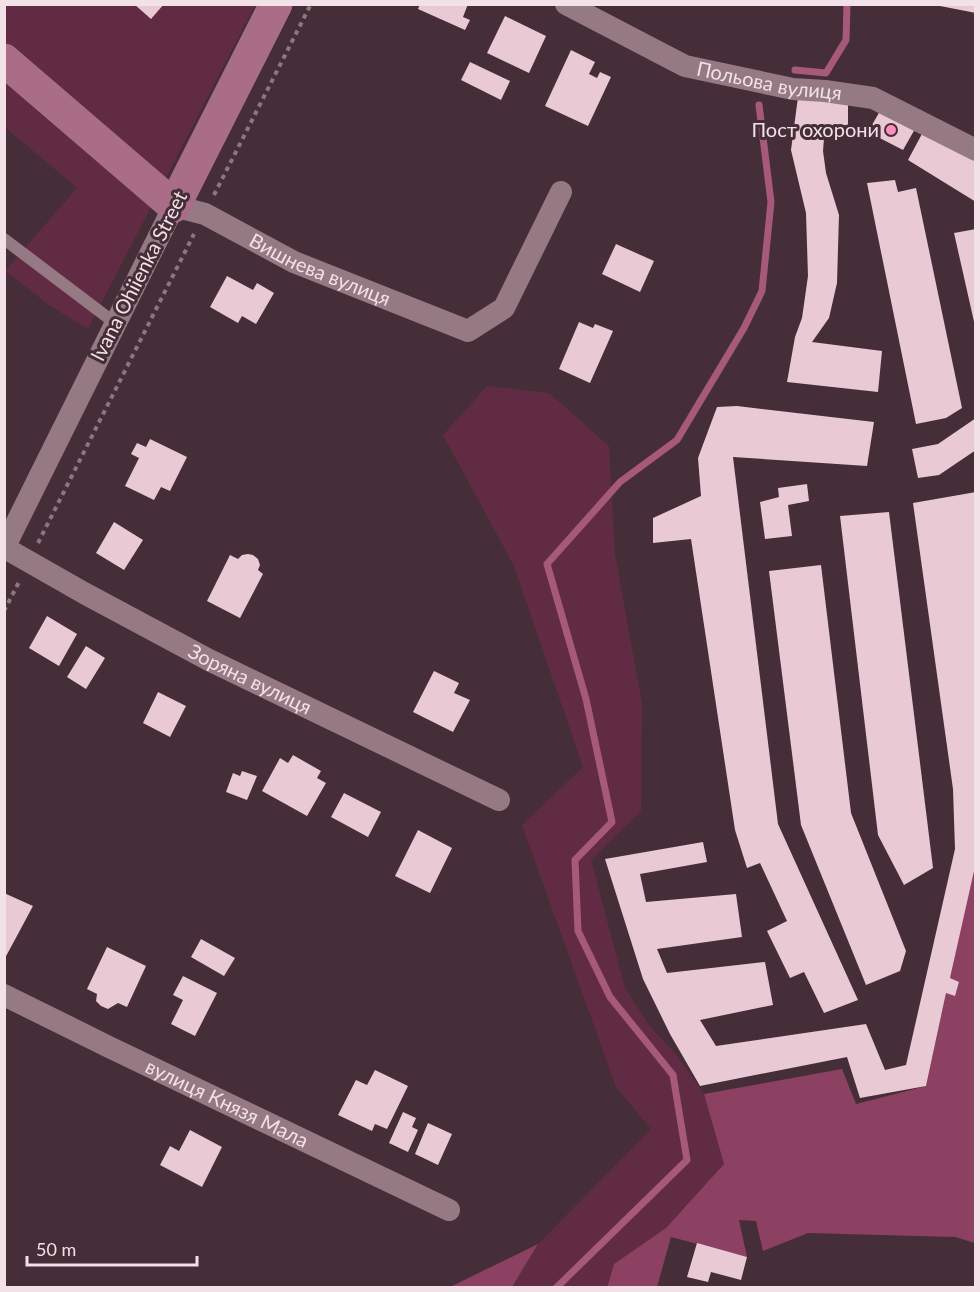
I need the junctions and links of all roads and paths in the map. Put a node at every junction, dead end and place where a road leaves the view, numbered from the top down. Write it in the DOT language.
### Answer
graph roads {
  1 [pos="276,4"];
  2 [pos="311,4"];
  3 [pos="566,4"];
  4 [pos="4,60"];
  5 [pos="975,150"];
  6 [pos="561,192"];
  7 [pos="174,206"];
  8 [pos="205,214"];
  9 [pos="4,239"];
  10 [pos="115,322"];
  11 [pos="5,548"];
  12 [pos="29,561"];
  13 [pos="4,611"];
  14 [pos="500,800"];
  15 [pos="4,995"];
  16 [pos="449,1210"];
  1 -- 7 [label="street, Ivana Ohiienka Street"];
  2 -- 8 [label="path"];
  3 -- 5 [label="street, Польова вулиця"];
  4 -- 7 [label="street"];
  6 -- 8 [label="street, Вишнева вулиця"];
  7 -- 8 [label="street, Вишнева вулиця"];
  7 -- 10 [label="street, Ivana Ohiienka Street"];
  8 -- 12 [label="path"];
  9 -- 10 [label="lane"];
  10 -- 11 [label="street, Ivana Ohiienka Street"];
  11 -- 12 [label="street, Зоряна вулиця"];
  12 -- 13 [label="path"];
  12 -- 14 [label="street, Зоряна вулиця"];
  15 -- 16 [label="street, вулиця Князя Мала"];
}
